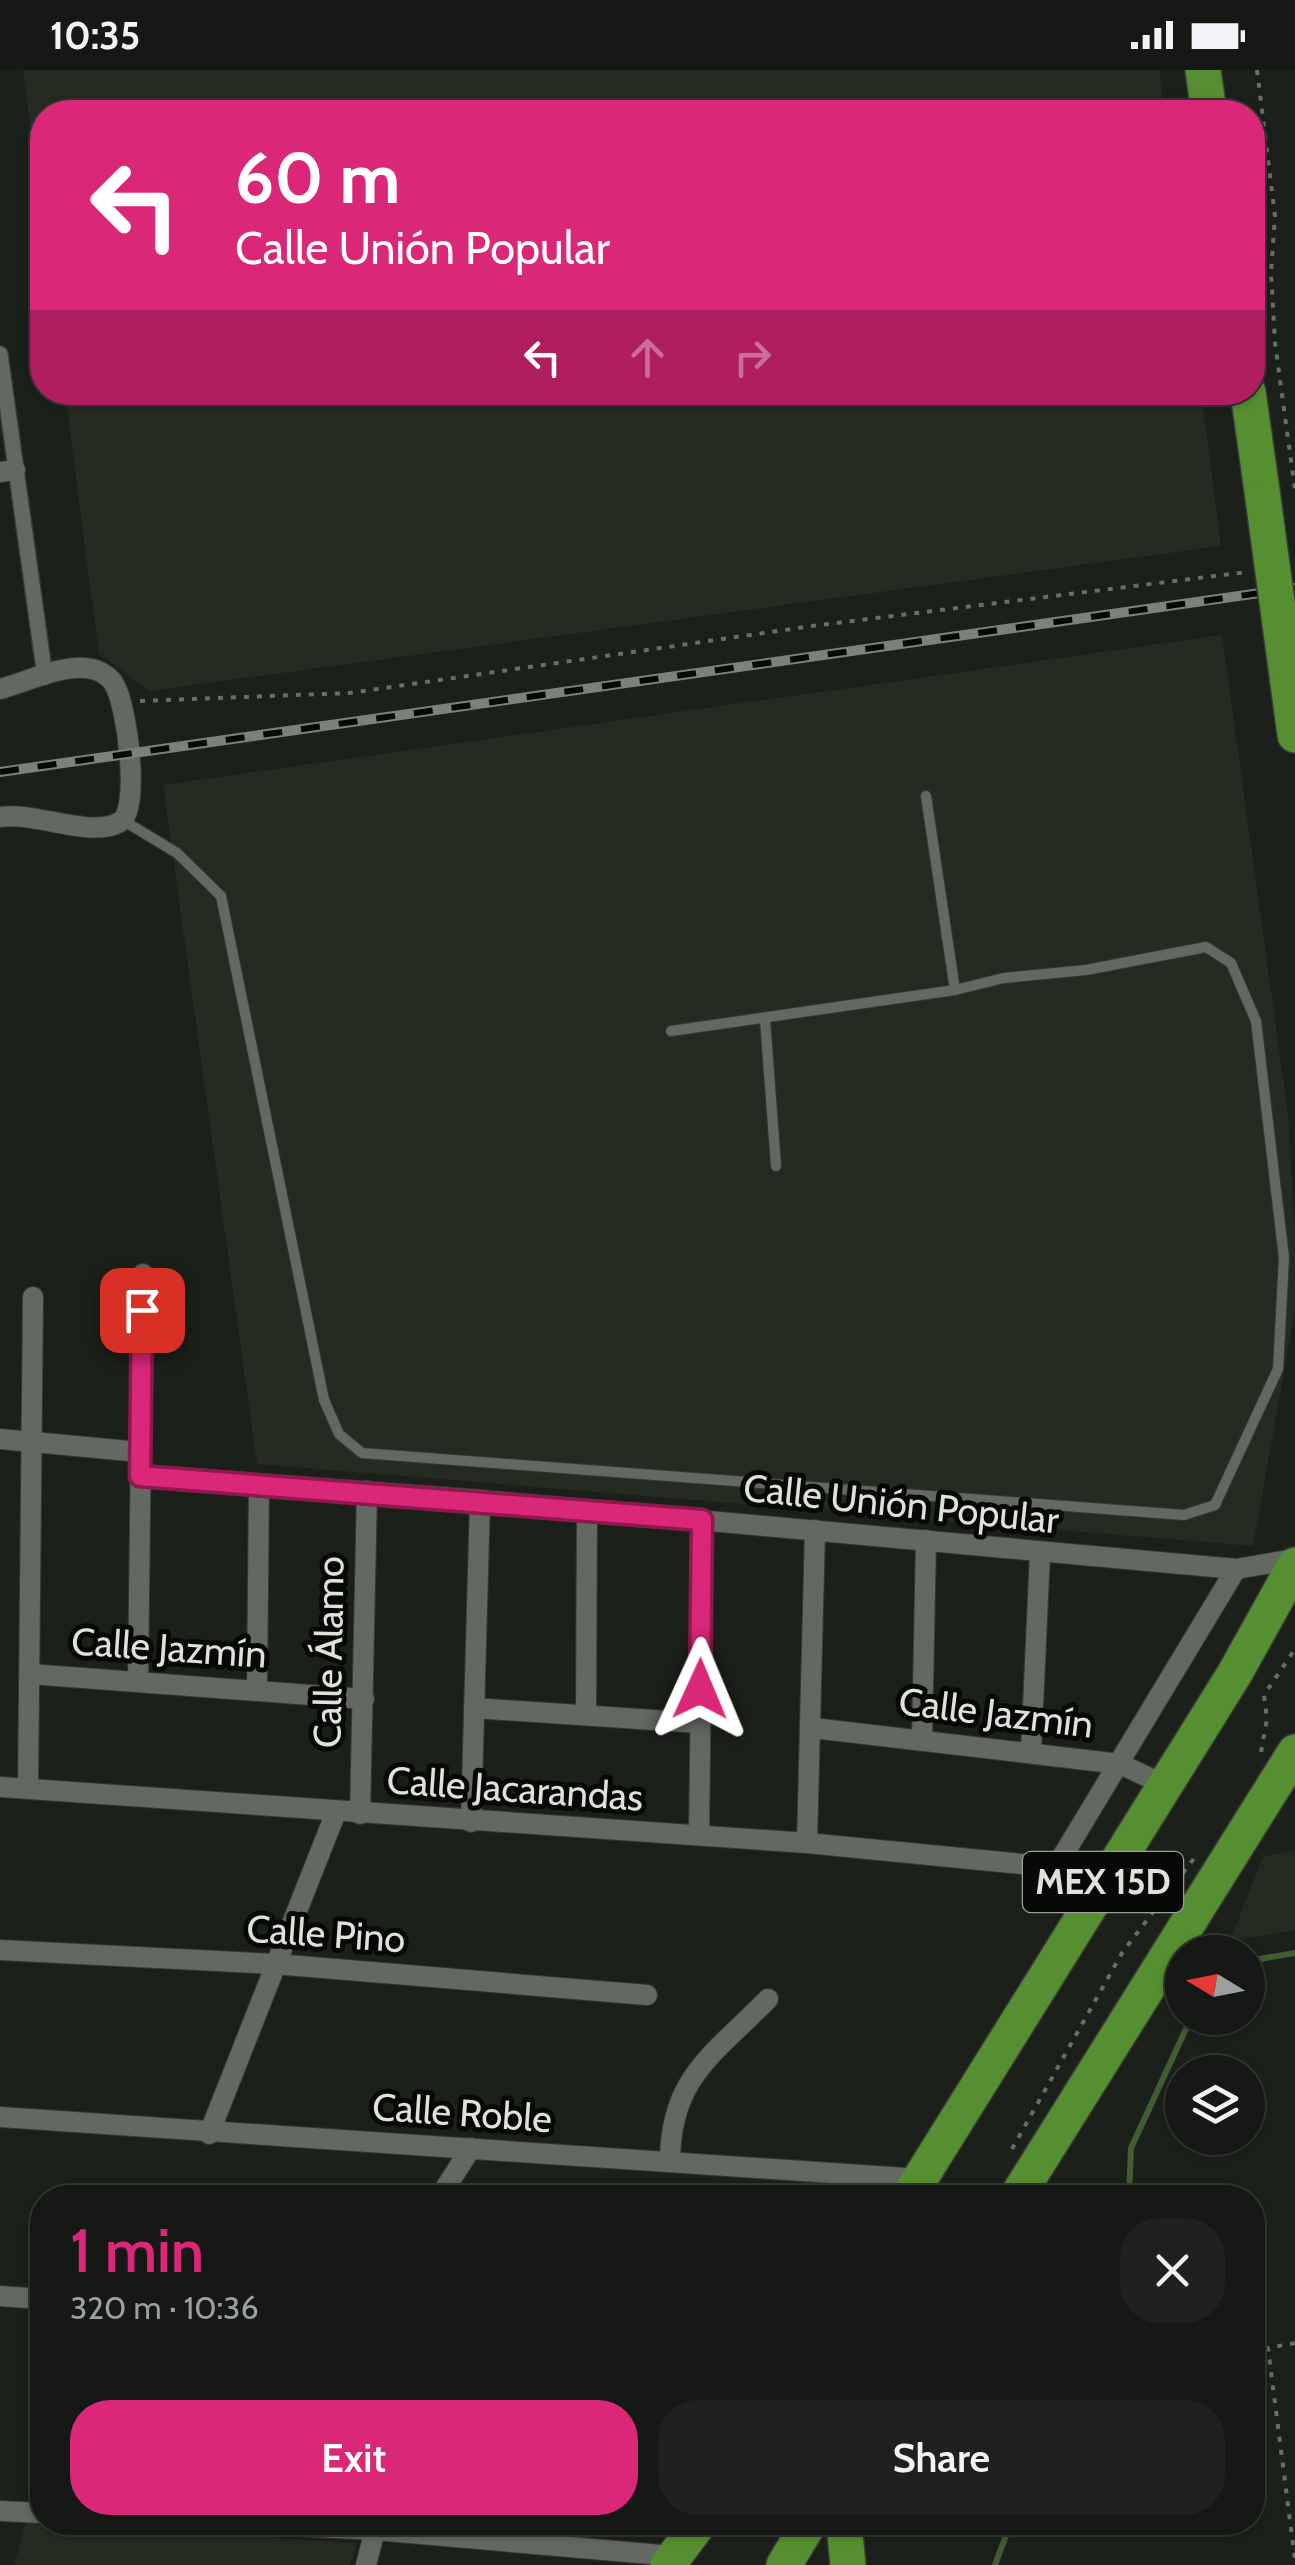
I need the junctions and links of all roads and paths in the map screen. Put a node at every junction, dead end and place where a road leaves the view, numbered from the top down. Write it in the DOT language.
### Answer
graph roads {
  1 [pos="1203,70"];
  2 [pos="1257,70"];
  3 [pos="1207,100"];
  4 [pos="1261,100"];
  5 [pos="1265,135"];
  6 [pos="0,354"];
  7 [pos="1252,405"];
  8 [pos="7,471"];
  9 [pos="1279,494"];
  10 [pos="1260,570"];
  11 [pos="45,677"];
  12 [pos="0,690"];
  13 [pos="120,702"];
  14 [pos="1295,734"];
  15 [pos="926,796"];
  16 [pos="0,817"];
  17 [pos="124,821"];
  18 [pos="956,990"];
  19 [pos="764,1019"];
  20 [pos="671,1031"];
  21 [pos="776,1166"];
  22 [pos="143,1274"];
  23 [pos="33,1297"];
  24 [pos="0,1439"];
  25 [pos="34,1442"];
  26 [pos="140,1452"];
  27 [pos="140,1476"];
  28 [pos="260,1484"];
  29 [pos="368,1491"];
  30 [pos="480,1500"];
  31 [pos="587,1510"];
  32 [pos="702,1520"];
  33 [pos="815,1530"];
  34 [pos="926,1540"];
  35 [pos="1040,1553"];
  36 [pos="1295,1562"];
  37 [pos="1236,1569"];
  38 [pos="1295,1649"];
  39 [pos="30,1674"];
  40 [pos="138,1680"];
  41 [pos="257,1689"];
  42 [pos="364,1700"];
  43 [pos="474,1708"];
  44 [pos="586,1714"];
  45 [pos="699,1723"];
  46 [pos="813,1728"];
  47 [pos="922,1739"];
  48 [pos="1031,1750"];
  49 [pos="1295,1752"];
  50 [pos="1255,1762"];
  51 [pos="1120,1764"];
  52 [pos="1166,1784"];
  53 [pos="0,1787"];
  54 [pos="28,1790"];
  55 [pos="336,1812"];
  56 [pos="360,1814"];
  57 [pos="472,1822"];
  58 [pos="699,1835"];
  59 [pos="808,1844"];
  60 [pos="1202,1848"];
  61 [pos="1056,1867"];
  62 [pos="1091,1902"];
  63 [pos="0,1950"];
  64 [pos="275,1964"];
  65 [pos="647,1994"];
  66 [pos="768,1999"];
  67 [pos="0,2117"];
  68 [pos="209,2134"];
  69 [pos="472,2148"];
  70 [pos="1047,2148"];
  71 [pos="1010,2159"];
  72 [pos="670,2162"];
  73 [pos="448,2185"];
  74 [pos="886,2185"];
  75 [pos="916,2185"];
  76 [pos="1024,2185"];
  77 [pos="1040,2185"];
  78 [pos="0,2296"];
  79 [pos="30,2298"];
  80 [pos="1295,2343"];
  81 [pos="0,2511"];
  82 [pos="30,2512"];
  83 [pos="374,2535"];
  84 [pos="424,2535"];
  85 [pos="690,2535"];
  86 [pos="845,2535"];
  87 [pos="671,2560"];
  88 [pos="1295,2560"];
  89 [pos="366,2565"];
  90 [pos="848,2565"];
  1 -- 3 [label="highway"];
  2 -- 4 [label="path"];
  5 -- 9 [label="path"];
  6 -- 8 [label="street"];
  7 -- 9 [label="highway"];
  8 -- 11 [label="street"];
  9 -- 14 [label="highway, bridge"];
  10 -- 13 [label="path"];
  11 -- 12 [label="street"];
  11 -- 13 [label="street"];
  13 -- 17 [label="street"];
  15 -- 18 [label="lane"];
  16 -- 17 [label="street"];
  17 -- 18 [label="lane"];
  18 -- 19 [label="lane"];
  19 -- 20 [label="lane"];
  19 -- 21 [label="lane"];
  22 -- 26 [label="street"];
  23 -- 25 [label="street"];
  24 -- 25 [label="street"];
  25 -- 26 [label="street"];
  25 -- 39 [label="street"];
  26 -- 27 [label="street"];
  27 -- 28 [label="street, Calle Unión Popular"];
  27 -- 40 [label="street"];
  28 -- 29 [label="street, Calle Unión Popular"];
  28 -- 41 [label="street"];
  29 -- 30 [label="street, Calle Unión Popular"];
  29 -- 42 [label="street, Calle Álamo"];
  30 -- 31 [label="street, Calle Unión Popular"];
  30 -- 43 [label="street"];
  31 -- 32 [label="street, Calle Unión Popular"];
  31 -- 44 [label="street"];
  32 -- 33 [label="street, Calle Unión Popular"];
  32 -- 45 [label="street"];
  33 -- 34 [label="street, Calle Unión Popular"];
  33 -- 46 [label="street"];
  34 -- 35 [label="street, Calle Unión Popular"];
  34 -- 47 [label="street"];
  35 -- 37 [label="street, Calle Unión Popular"];
  35 -- 48 [label="street"];
  36 -- 37 [label="street, Calle Unión Popular"];
  36 -- 52 [label="highway, MEX 15D"];
  37 -- 51 [label="street"];
  38 -- 50 [label="path"];
  39 -- 40 [label="street, Calle Jazmín"];
  39 -- 54 [label="street"];
  40 -- 41 [label="street, Calle Jazmín"];
  41 -- 42 [label="street, Calle Jazmín"];
  42 -- 56 [label="street, Calle Álamo"];
  43 -- 44 [label="street"];
  43 -- 57 [label="street"];
  44 -- 45 [label="street"];
  45 -- 58 [label="street"];
  46 -- 47 [label="street, Calle Jazmín"];
  46 -- 59 [label="street"];
  47 -- 48 [label="street, Calle Jazmín"];
  48 -- 51 [label="street, Calle Jazmín"];
  49 -- 70 [label="highway, MEX 15D"];
  51 -- 52 [label="street, Calle Jazmín"];
  51 -- 61 [label="street"];
  52 -- 62 [label="highway, MEX 15D"];
  53 -- 54 [label="street, Calle Jacarandas"];
  54 -- 55 [label="street, Calle Jacarandas"];
  55 -- 56 [label="street, Calle Jacarandas"];
  55 -- 64 [label="street"];
  56 -- 57 [label="street, Calle Jacarandas"];
  57 -- 58 [label="street, Calle Jacarandas"];
  58 -- 59 [label="street, Calle Jacarandas"];
  59 -- 61 [label="street, Calle Jacarandas"];
  60 -- 71 [label="path"];
  61 -- 62 [label="street"];
  62 -- 75 [label="highway, MEX 15D"];
  63 -- 64 [label="street, Calle Pino"];
  64 -- 65 [label="street, Calle Pino"];
  64 -- 68 [label="street"];
  66 -- 72 [label="street"];
  67 -- 68 [label="street, Calle Roble"];
  68 -- 69 [label="street, Calle Roble"];
  69 -- 72 [label="street, Calle Roble"];
  69 -- 73 [label="street"];
  70 -- 76 [label="highway, MEX 15D"];
  70 -- 77 [label="highway"];
  72 -- 74 [label="street, Calle Roble"];
  78 -- 79 [label="street"];
  80 -- 88 [label="path"];
  81 -- 82 [label="street"];
  83 -- 89 [label="street"];
  84 -- 87 [label="street"];
  85 -- 87 [label="highway"];
  86 -- 90 [label="highway"];
}
